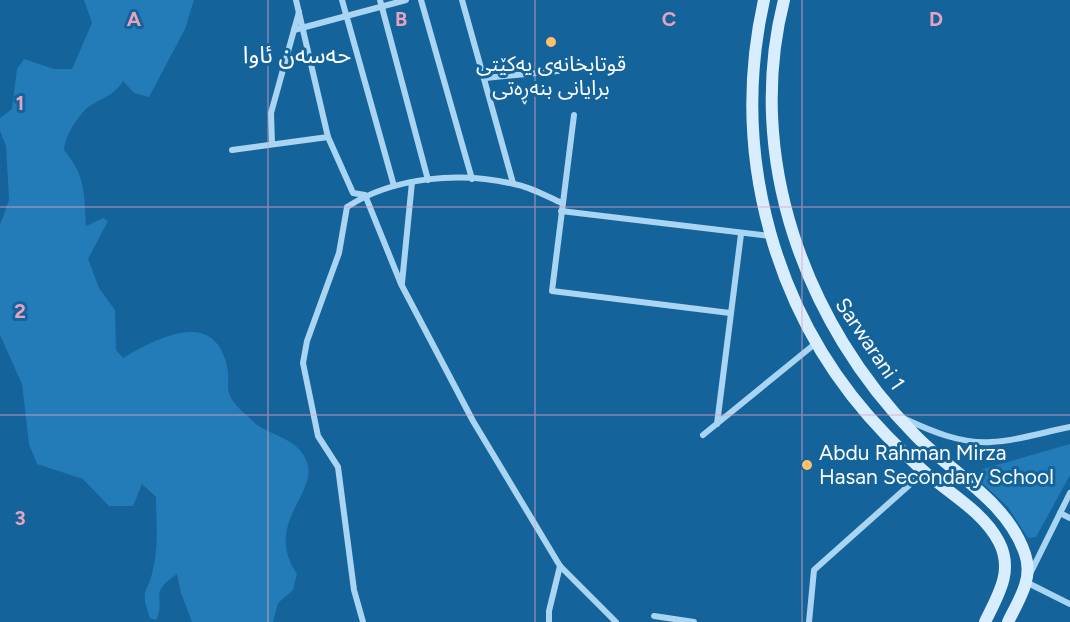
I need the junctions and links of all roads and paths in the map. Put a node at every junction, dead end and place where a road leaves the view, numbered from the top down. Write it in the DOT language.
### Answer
graph roads {
  1 [pos="296,0"];
  2 [pos="342,0"];
  3 [pos="406,0"];
  4 [pos="421,0"];
  5 [pos="462,0"];
  6 [pos="764,0"];
  7 [pos="784,0"];
  8 [pos="381,2"];
  9 [pos="299,12"];
  10 [pos="346,14"];
  11 [pos="303,27"];
  12 [pos="294,30"];
  13 [pos="558,70"];
  14 [pos="485,78"];
  15 [pos="574,115"];
  16 [pos="328,137"];
  17 [pos="272,144"];
  18 [pos="232,150"];
  19 [pos="472,179"];
  20 [pos="428,180"];
  21 [pos="412,182"];
  22 [pos="513,183"];
  23 [pos="394,186"];
  24 [pos="365,195"];
  25 [pos="562,203"];
  26 [pos="561,211"];
  27 [pos="741,234"];
  28 [pos="770,236"];
  29 [pos="401,284"];
  30 [pos="814,291"];
  31 [pos="796,300"];
  32 [pos="730,313"];
  33 [pos="816,343"];
  34 [pos="894,413"];
  35 [pos="717,423"];
  36 [pos="1070,428"];
  37 [pos="703,435"];
  38 [pos="924,472"];
  39 [pos="1070,493"];
  40 [pos="1060,513"];
  41 [pos="1070,518"];
  42 [pos="560,566"];
  43 [pos="1026,582"];
  44 [pos="1070,604"];
  45 [pos="654,616"];
  46 [pos="363,622"];
  47 [pos="549,622"];
  48 [pos="616,622"];
  49 [pos="694,622"];
  50 [pos="809,622"];
  51 [pos="984,622"];
  52 [pos="1008,622"];
  1 -- 9 [label="street"];
  2 -- 10 [label="street"];
  3 -- 8 [label="street"];
  4 -- 19 [label="street"];
  5 -- 14 [label="street"];
  6 -- 28 [label="main road"];
  7 -- 30 [label="main road, Sarwarani 1"];
  8 -- 10 [label="street"];
  8 -- 20 [label="street"];
  9 -- 11 [label="street"];
  9 -- 12 [label="street"];
  10 -- 11 [label="street"];
  10 -- 23 [label="street"];
  11 -- 12 [label="street"];
  11 -- 16 [label="street"];
  12 -- 17 [label="street"];
  13 -- 14 [label="street"];
  14 -- 22 [label="street"];
  15 -- 25 [label="street"];
  16 -- 17 [label="street"];
  16 -- 24 [label="street"];
  17 -- 18 [label="street"];
  19 -- 20 [label="street"];
  19 -- 22 [label="street"];
  20 -- 21 [label="street"];
  21 -- 23 [label="street"];
  21 -- 29 [label="street"];
  22 -- 25 [label="street"];
  23 -- 24 [label="street"];
  24 -- 29 [label="street"];
  24 -- 46 [label="street"];
  25 -- 26 [label="street"];
  26 -- 27 [label="street"];
  26 -- 32 [label="street"];
  27 -- 28 [label="street"];
  27 -- 32 [label="street"];
  28 -- 31 [label="main road"];
  29 -- 42 [label="street"];
  30 -- 31 [label="main road"];
  30 -- 34 [label="main road, Sarwarani 1"];
  31 -- 33 [label="main road"];
  32 -- 35 [label="street"];
  33 -- 35 [label="street"];
  33 -- 38 [label="main road"];
  34 -- 36 [label="street"];
  34 -- 43 [label="main road, Sarwarani 1"];
  35 -- 37 [label="street"];
  38 -- 50 [label="street"];
  38 -- 51 [label="main road"];
  39 -- 40 [label="street"];
  40 -- 41 [label="street"];
  40 -- 43 [label="street"];
  42 -- 47 [label="street"];
  42 -- 48 [label="street"];
  43 -- 44 [label="street"];
  43 -- 52 [label="main road, Sarwarani 1"];
  45 -- 49 [label="street"];
}
